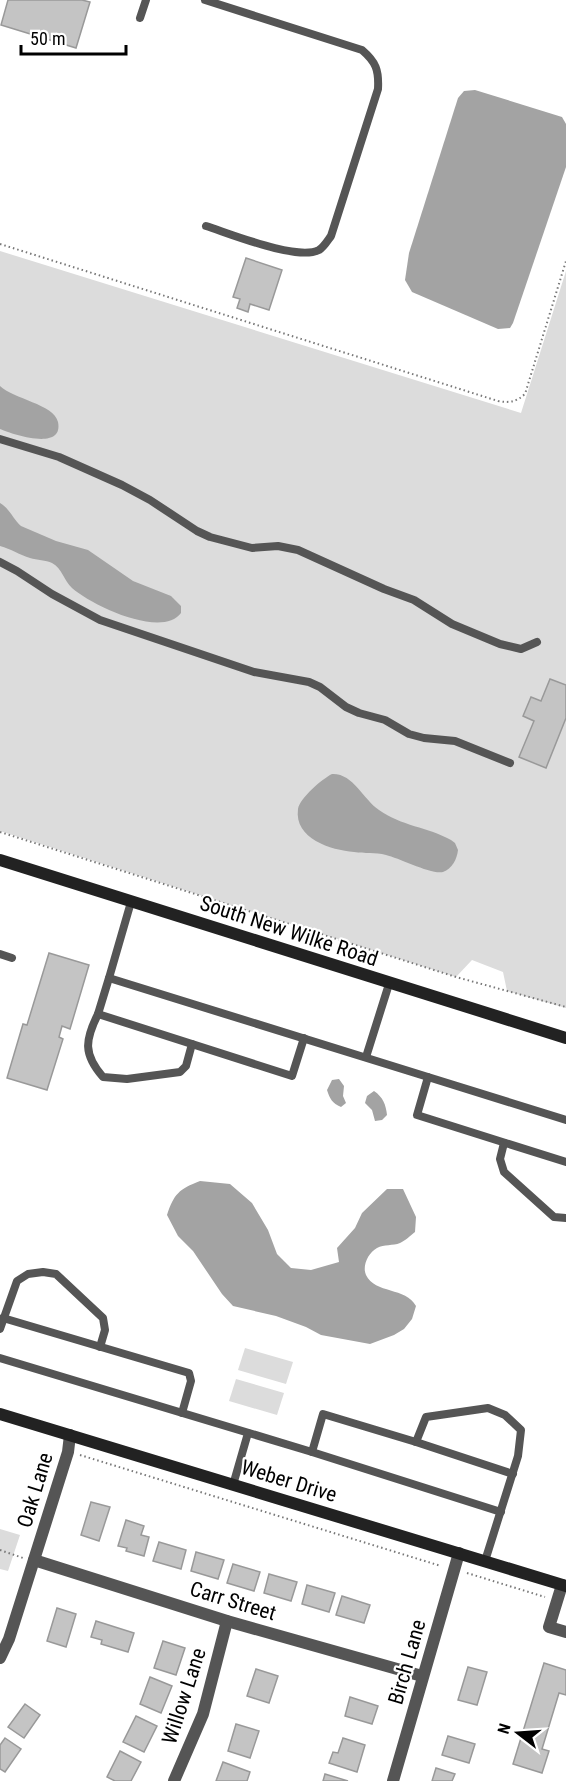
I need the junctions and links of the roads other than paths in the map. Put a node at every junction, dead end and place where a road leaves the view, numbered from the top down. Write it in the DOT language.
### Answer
graph roads {
  1 [pos="146,0"];
  2 [pos="205,0"];
  3 [pos="140,18"];
  4 [pos="206,226"];
  5 [pos="0,439"];
  6 [pos="0,562"];
  7 [pos="537,642"];
  8 [pos="510,763"];
  9 [pos="0,860"];
  10 [pos="131,902"];
  11 [pos="0,954"];
  12 [pos="12,958"];
  13 [pos="109,978"];
  14 [pos="389,984"];
  15 [pos="98,1014"];
  16 [pos="304,1038"];
  17 [pos="566,1038"];
  18 [pos="192,1044"];
  19 [pos="366,1057"];
  20 [pos="428,1077"];
  21 [pos="566,1120"];
  22 [pos="504,1143"];
  23 [pos="566,1162"];
  24 [pos="566,1218"];
  25 [pos="3,1318"];
  26 [pos="0,1329"];
  27 [pos="100,1347"];
  28 [pos="0,1358"];
  29 [pos="182,1413"];
  30 [pos="0,1414"];
  31 [pos="248,1433"];
  32 [pos="70,1435"];
  33 [pos="416,1442"];
  34 [pos="312,1452"];
  35 [pos="513,1474"];
  36 [pos="233,1485"];
  37 [pos="501,1512"];
  38 [pos="459,1554"];
  39 [pos="34,1560"];
  40 [pos="485,1561"];
  41 [pos="564,1586"];
  42 [pos="227,1621"];
  43 [pos="566,1632"];
  44 [pos="0,1658"];
  45 [pos="422,1676"];
  46 [pos="174,1781"];
  47 [pos="393,1781"];
  1 -- 3 [label="lane"];
  2 -- 4 [label="lane"];
  5 -- 7 [label="lane"];
  6 -- 8 [label="lane"];
  9 -- 10 [label="main road, South New Wilke Road"];
  10 -- 13 [label="lane"];
  10 -- 14 [label="main road, South New Wilke Road"];
  11 -- 12 [label="lane"];
  13 -- 15 [label="lane"];
  13 -- 16 [label="lane"];
  14 -- 17 [label="main road, South New Wilke Road"];
  14 -- 19 [label="lane"];
  15 -- 18 [label="lane"];
  15 -- 18 [label="lane"];
  16 -- 18 [label="lane"];
  16 -- 19 [label="lane"];
  19 -- 20 [label="lane"];
  20 -- 21 [label="lane"];
  20 -- 22 [label="lane"];
  22 -- 23 [label="lane"];
  22 -- 24 [label="lane"];
  25 -- 26 [label="lane"];
  25 -- 27 [label="lane"];
  25 -- 27 [label="lane"];
  27 -- 29 [label="lane"];
  28 -- 29 [label="lane"];
  29 -- 31 [label="lane"];
  30 -- 32 [label="main road, Weber Drive"];
  31 -- 34 [label="lane"];
  31 -- 36 [label="lane"];
  32 -- 36 [label="main road, Weber Drive"];
  32 -- 39 [label="street, Oak Lane"];
  33 -- 34 [label="lane"];
  33 -- 35 [label="lane"];
  33 -- 35 [label="lane"];
  34 -- 37 [label="lane"];
  35 -- 37 [label="lane"];
  36 -- 38 [label="main road, Weber Drive"];
  37 -- 40 [label="lane"];
  38 -- 40 [label="main road, Weber Drive"];
  38 -- 45 [label="street, Birch Lane"];
  39 -- 42 [label="street, Carr Street"];
  39 -- 44 [label="street, Oak Lane"];
  40 -- 41 [label="main road, Weber Drive"];
  41 -- 43 [label="street"];
  42 -- 45 [label="street, Carr Street"];
  42 -- 46 [label="street, Willow Lane"];
  45 -- 47 [label="street, Birch Lane"];
}
